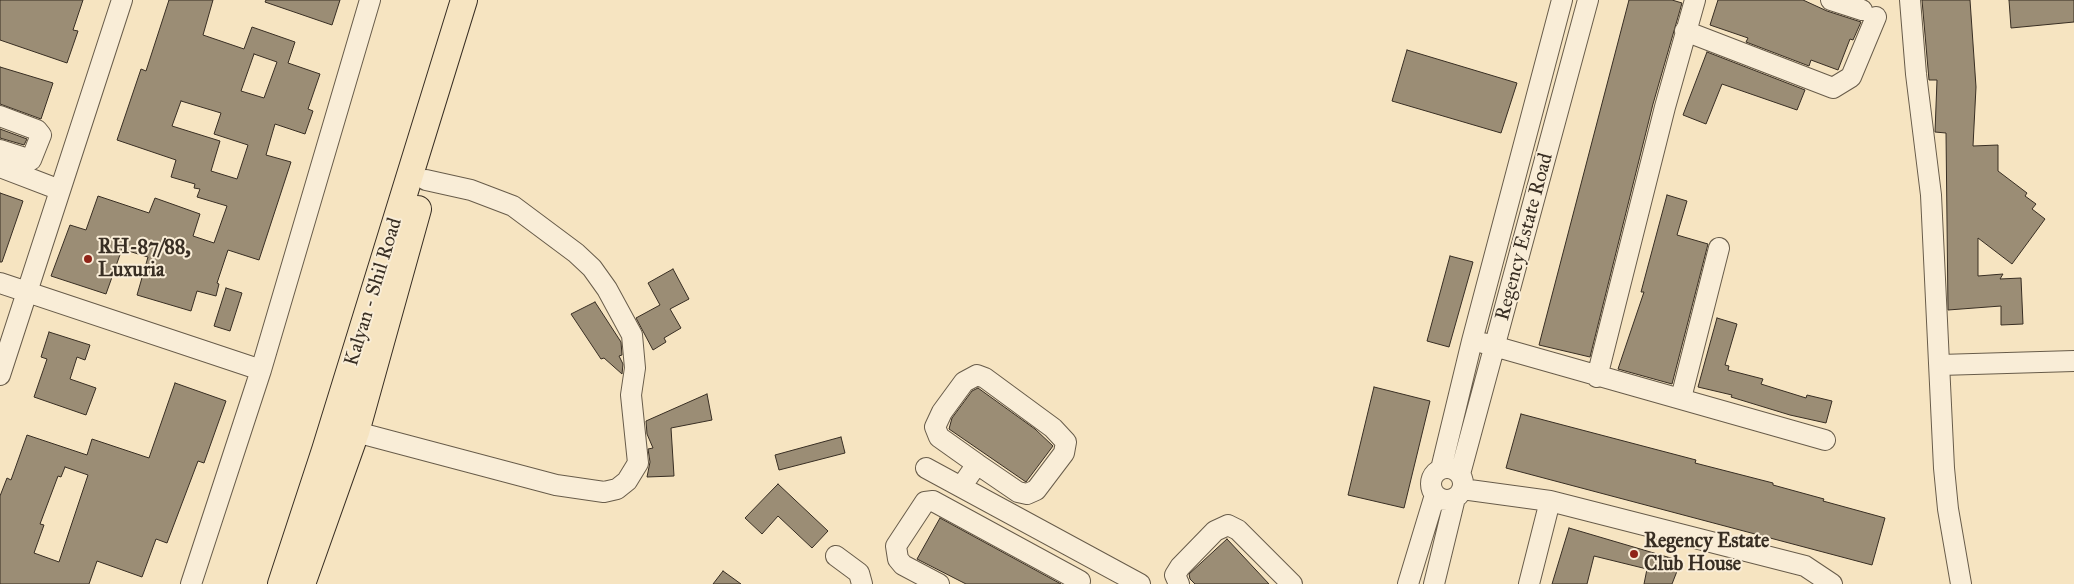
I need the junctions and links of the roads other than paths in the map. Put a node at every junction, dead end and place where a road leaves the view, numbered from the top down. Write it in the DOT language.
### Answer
graph roads {
  1 [pos="122,0"];
  2 [pos="370,0"];
  3 [pos="464,0"];
  4 [pos="482,0"];
  5 [pos="1562,0"];
  6 [pos="1588,0"];
  7 [pos="1695,0"];
  8 [pos="1831,0"];
  9 [pos="1910,0"];
  10 [pos="1685,31"];
  11 [pos="1540,81"];
  12 [pos="1564,88"];
  13 [pos="0,116"];
  14 [pos="0,150"];
  15 [pos="0,167"];
  16 [pos="426,180"];
  17 [pos="60,190"];
  18 [pos="1719,248"];
  19 [pos="0,283"];
  20 [pos="26,292"];
  21 [pos="1472,341"];
  22 [pos="1496,346"];
  23 [pos="2074,362"];
  24 [pos="1940,365"];
  25 [pos="260,370"];
  26 [pos="0,375"];
  27 [pos="1597,377"];
  28 [pos="1681,398"];
  29 [pos="356,432"];
  30 [pos="1826,440"];
  31 [pos="977,464"];
  32 [pos="926,468"];
  33 [pos="1455,482"];
  34 [pos="961,487"];
  35 [pos="1435,495"];
  36 [pos="1550,501"];
  37 [pos="836,556"];
  38 [pos="1092,557"];
  39 [pos="1811,578"];
  40 [pos="1083,583"];
  41 [pos="191,584"];
  42 [pos="281,584"];
  43 [pos="302,584"];
  44 [pos="862,584"];
  45 [pos="939,584"];
  46 [pos="1140,584"];
  47 [pos="1179,584"];
  48 [pos="1292,584"];
  49 [pos="1408,584"];
  50 [pos="1434,584"];
  51 [pos="1529,584"];
  52 [pos="1832,584"];
  53 [pos="1961,584"];
  1 -- 17 [label="street"];
  2 -- 25 [label="street"];
  3 -- 42 [label="main road, Kalyan - Shil Road"];
  4 -- 16 [label="main road, Kalyan - Shil Road"];
  5 -- 11 [label="street, Regency Estate Road"];
  6 -- 12 [label="street, Regency Estate Road"];
  7 -- 10 [label="street"];
  8 -- 10 [label="street"];
  9 -- 24 [label="street"];
  10 -- 27 [label="street"];
  11 -- 12 [label="street"];
  11 -- 21 [label="street, Regency Estate Road"];
  12 -- 22 [label="street, Regency Estate Road"];
  13 -- 14 [label="street"];
  15 -- 17 [label="street"];
  16 -- 29 [label="main road, Kalyan - Shil Road"];
  16 -- 29 [label="street"];
  17 -- 20 [label="street"];
  18 -- 28 [label="street"];
  19 -- 20 [label="street"];
  20 -- 25 [label="street"];
  20 -- 26 [label="street"];
  21 -- 22 [label="street"];
  21 -- 33 [label="street, Regency Estate Road"];
  22 -- 27 [label="street"];
  22 -- 33 [label="street, Regency Estate Road"];
  23 -- 24 [label="street"];
  24 -- 53 [label="street"];
  25 -- 41 [label="street"];
  27 -- 28 [label="street"];
  28 -- 30 [label="street"];
  29 -- 43 [label="main road, Kalyan - Shil Road"];
  31 -- 31 [label="street"];
  31 -- 34 [label="street"];
  32 -- 34 [label="street"];
  33 -- 35 [label="street"];
  33 -- 35 [label="street"];
  33 -- 36 [label="street"];
  33 -- 50 [label="street, Regency Estate Road"];
  34 -- 38 [label="street"];
  35 -- 49 [label="street"];
  36 -- 39 [label="street"];
  36 -- 51 [label="street"];
  37 -- 44 [label="street"];
  38 -- 40 [label="street"];
  38 -- 46 [label="street"];
  39 -- 52 [label="street"];
  40 -- 45 [label="street"];
  47 -- 48 [label="street"];
}
